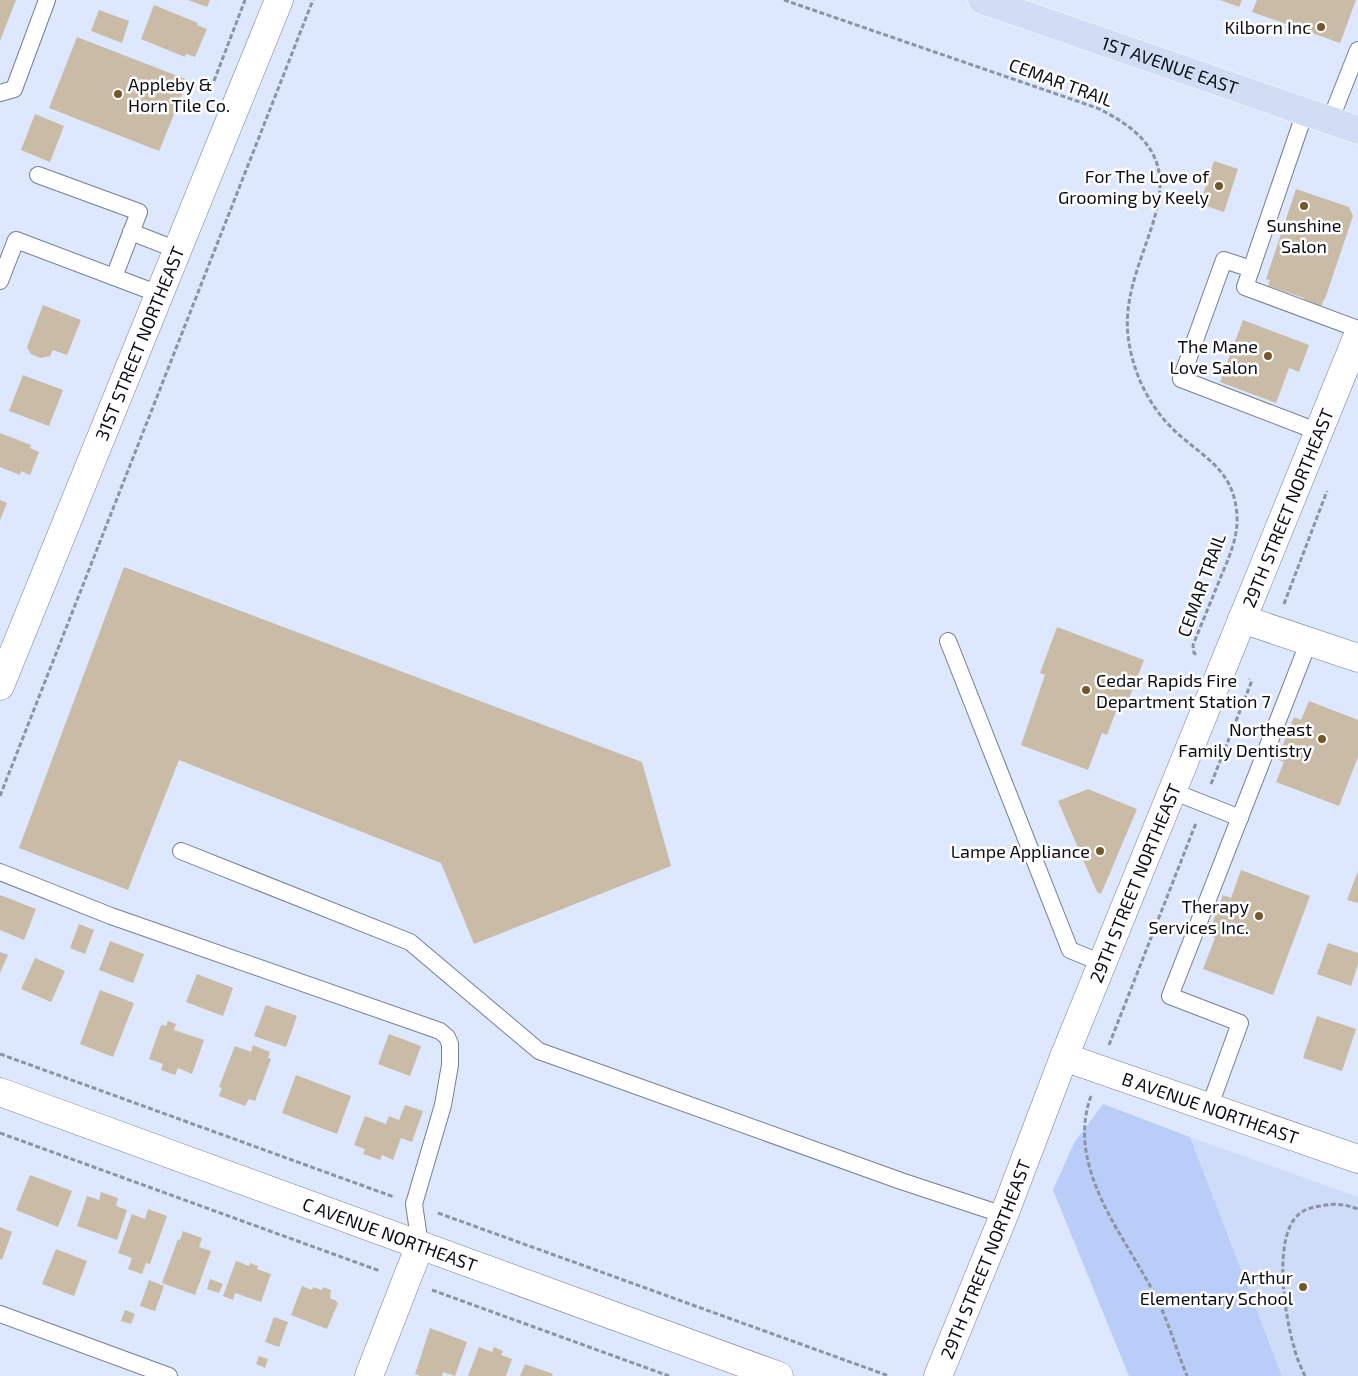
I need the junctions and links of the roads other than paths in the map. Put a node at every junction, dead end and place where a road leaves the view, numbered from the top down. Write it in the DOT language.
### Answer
graph roads {
  1 [pos="47,0"];
  2 [pos="279,0"];
  3 [pos="982,0"];
  4 [pos="1358,50"];
  5 [pos="0,93"];
  6 [pos="1318,116"];
  7 [pos="1358,130"];
  8 [pos="38,175"];
  9 [pos="131,232"];
  10 [pos="177,250"];
  11 [pos="1251,269"];
  12 [pos="114,277"];
  13 [pos="0,281"];
  14 [pos="159,294"];
  15 [pos="1358,329"];
  16 [pos="1358,335"];
  17 [pos="1319,432"];
  18 [pos="1242,619"];
  19 [pos="948,641"];
  20 [pos="1309,641"];
  21 [pos="1358,658"];
  22 [pos="0,686"];
  23 [pos="1172,791"];
  24 [pos="1240,818"];
  25 [pos="180,851"];
  26 [pos="0,872"];
  27 [pos="1102,963"];
  28 [pos="1064,1057"];
  29 [pos="0,1092"];
  30 [pos="1209,1108"];
  31 [pos="1358,1159"];
  32 [pos="1004,1215"];
  33 [pos="420,1245"];
  34 [pos="0,1314"];
  35 [pos="169,1376"];
  36 [pos="369,1376"];
  37 [pos="779,1376"];
  38 [pos="938,1376"];
  1 -- 5 [label="lane"];
  2 -- 10 [label="street, 31ST STREET NORTHEAST"];
  3 -- 6 [label="main road, 1ST AVENUE EAST"];
  4 -- 6 [label="lane"];
  6 -- 7 [label="main road, 1ST AVENUE EAST"];
  6 -- 11 [label="lane"];
  8 -- 9 [label="lane"];
  9 -- 10 [label="lane"];
  9 -- 12 [label="lane"];
  10 -- 14 [label="street, 31ST STREET NORTHEAST"];
  11 -- 15 [label="lane"];
  11 -- 17 [label="lane"];
  12 -- 13 [label="lane"];
  12 -- 14 [label="lane"];
  14 -- 22 [label="street, 31ST STREET NORTHEAST"];
  16 -- 17 [label="street, 29TH STREET NORTHEAST"];
  17 -- 18 [label="street, 29TH STREET NORTHEAST"];
  18 -- 20 [label="street"];
  18 -- 23 [label="street, 29TH STREET NORTHEAST"];
  19 -- 27 [label="lane"];
  20 -- 21 [label="street"];
  20 -- 24 [label="lane"];
  23 -- 24 [label="lane"];
  23 -- 27 [label="street, 29TH STREET NORTHEAST"];
  24 -- 30 [label="lane"];
  25 -- 32 [label="lane"];
  26 -- 33 [label="lane"];
  27 -- 28 [label="street, 29TH STREET NORTHEAST"];
  28 -- 30 [label="street, B AVENUE NORTHEAST"];
  28 -- 32 [label="street, 29TH STREET NORTHEAST"];
  29 -- 33 [label="street, C AVENUE NORTHEAST"];
  30 -- 31 [label="street, B AVENUE NORTHEAST"];
  32 -- 38 [label="street, 29TH STREET NORTHEAST"];
  33 -- 36 [label="street"];
  33 -- 37 [label="street, C AVENUE NORTHEAST"];
  34 -- 35 [label="lane"];
}
